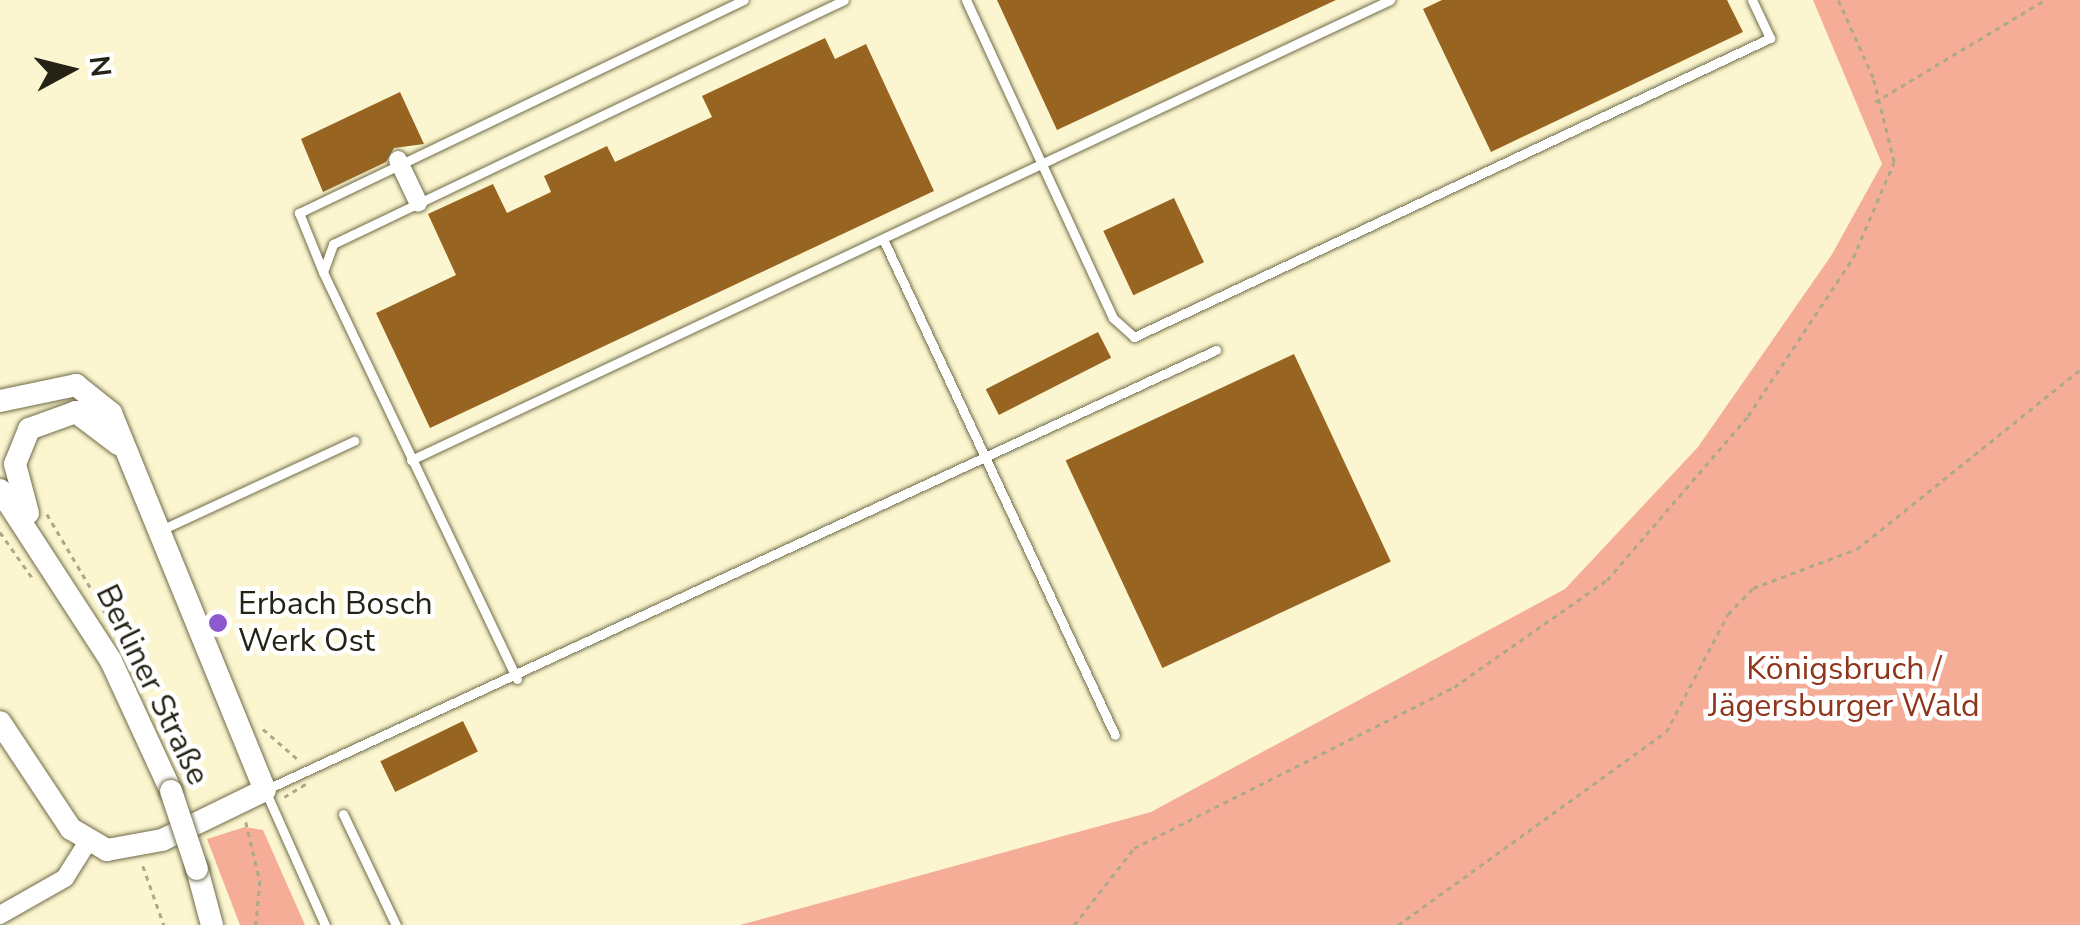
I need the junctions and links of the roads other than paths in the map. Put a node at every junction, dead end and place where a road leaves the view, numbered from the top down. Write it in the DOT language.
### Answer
graph roads {
  1 [pos="744,0"];
  2 [pos="844,0"];
  3 [pos="966,0"];
  4 [pos="1390,0"];
  5 [pos="1752,0"];
  6 [pos="399,162"];
  7 [pos="1043,164"];
  8 [pos="418,202"];
  9 [pos="884,240"];
  10 [pos="322,272"];
  11 [pos="1216,350"];
  12 [pos="0,400"];
  13 [pos="354,441"];
  14 [pos="130,459"];
  15 [pos="410,460"];
  16 [pos="984,462"];
  17 [pos="0,490"];
  18 [pos="0,514"];
  19 [pos="161,530"];
  20 [pos="54,565"];
  21 [pos="517,679"];
  22 [pos="0,722"];
  23 [pos="1115,735"];
  24 [pos="268,797"];
  25 [pos="343,814"];
  26 [pos="88,843"];
  27 [pos="0,915"];
  28 [pos="212,925"];
  29 [pos="325,925"];
  30 [pos="396,925"];
  1 -- 6 [label="lane"];
  2 -- 8 [label="lane"];
  3 -- 7 [label="lane"];
  4 -- 7 [label="lane"];
  5 -- 7 [label="lane"];
  6 -- 8 [label="street"];
  6 -- 10 [label="lane"];
  7 -- 9 [label="lane"];
  8 -- 10 [label="lane"];
  9 -- 15 [label="lane"];
  9 -- 16 [label="lane"];
  10 -- 15 [label="lane"];
  11 -- 16 [label="lane"];
  12 -- 14 [label="street"];
  13 -- 19 [label="lane"];
  14 -- 19 [label="street"];
  14 -- 20 [label="street"];
  15 -- 21 [label="lane"];
  16 -- 21 [label="lane"];
  16 -- 23 [label="lane"];
  17 -- 20 [label="street, Berliner Straße"];
  18 -- 20 [label="street"];
  19 -- 24 [label="street"];
  20 -- 28 [label="street, Berliner Straße, bridge"];
  21 -- 24 [label="lane"];
  22 -- 26 [label="street"];
  24 -- 26 [label="street"];
  24 -- 29 [label="lane"];
  25 -- 30 [label="lane"];
  26 -- 27 [label="street"];
}
